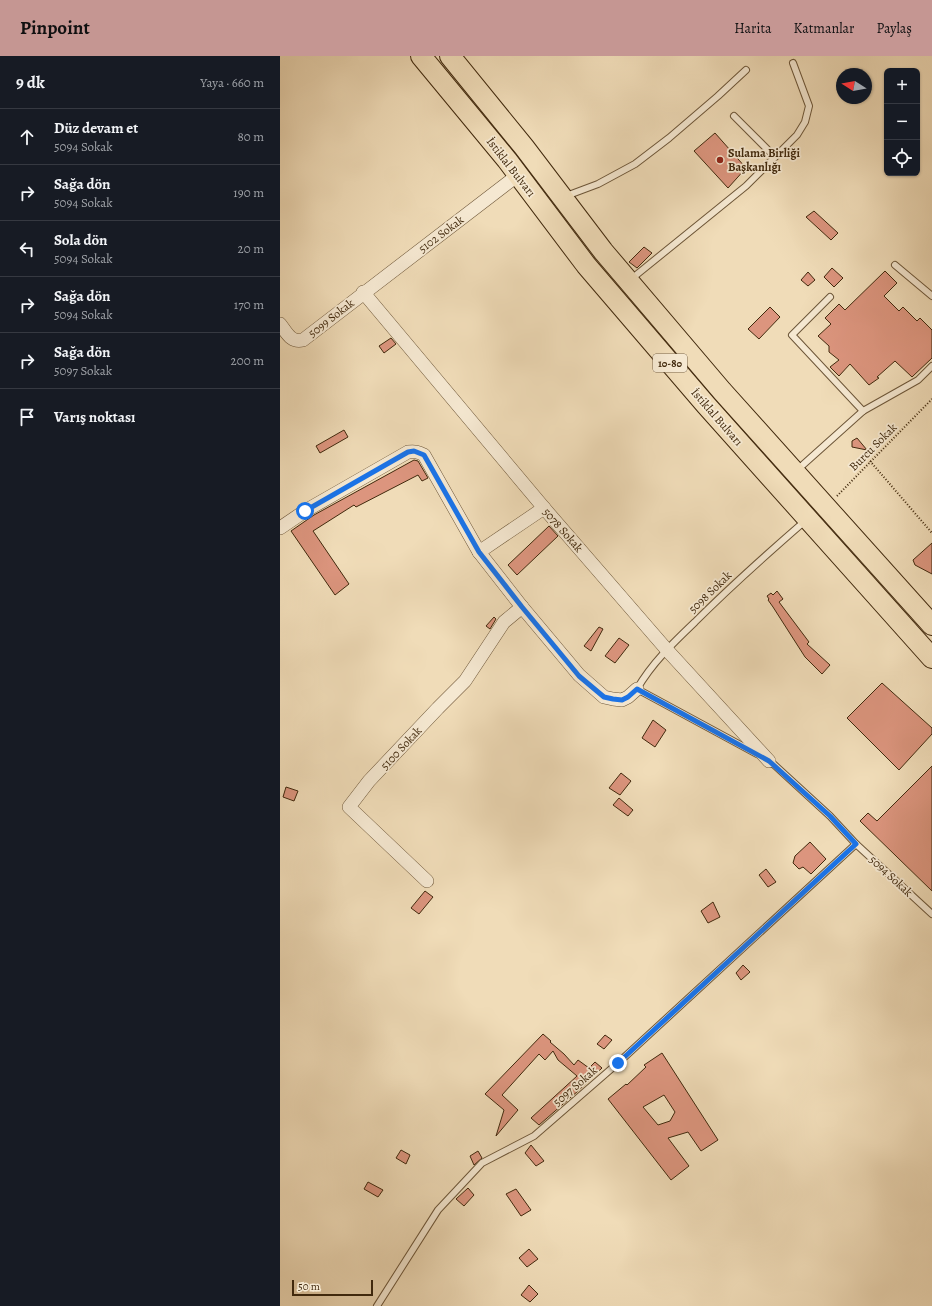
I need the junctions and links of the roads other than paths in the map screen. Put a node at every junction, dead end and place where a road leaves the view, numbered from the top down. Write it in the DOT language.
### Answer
graph roads {
  1 [pos="422,56"];
  2 [pos="450,56"];
  3 [pos="793,63"];
  4 [pos="746,70"];
  5 [pos="734,116"];
  6 [pos="775,157"];
  7 [pos="518,175"];
  8 [pos="563,198"];
  9 [pos="895,265"];
  10 [pos="629,281"];
  11 [pos="364,292"];
  12 [pos="932,296"];
  13 [pos="830,297"];
  14 [pos="280,324"];
  15 [pos="932,366"];
  16 [pos="863,411"];
  17 [pos="795,472"];
  18 [pos="544,508"];
  19 [pos="807,519"];
  20 [pos="280,528"];
  21 [pos="479,552"];
  22 [pos="522,607"];
  23 [pos="932,625"];
  24 [pos="667,650"];
  25 [pos="932,658"];
  26 [pos="637,689"];
  27 [pos="769,761"];
  28 [pos="856,844"];
  29 [pos="427,881"];
  30 [pos="932,914"];
  31 [pos="377,1306"];
  1 -- 7 [label="main road, İstiklal Bulvarı / 10-80"];
  2 -- 8 [label="main road, İstiklal Bulvarı / 10-80"];
  3 -- 6 [label="lane"];
  4 -- 8 [label="lane"];
  5 -- 6 [label="lane"];
  6 -- 10 [label="lane"];
  7 -- 11 [label="street, 5102 Sokak"];
  7 -- 19 [label="main road, İstiklal Bulvarı / 10-80"];
  8 -- 10 [label="main road, İstiklal Bulvarı / 10-80"];
  9 -- 12 [label="lane"];
  10 -- 17 [label="main road, İstiklal Bulvarı / 10-80"];
  11 -- 14 [label="street, 5099 Sokak"];
  11 -- 18 [label="street, 5078 Sokak"];
  13 -- 16 [label="lane"];
  15 -- 16 [label="lane"];
  16 -- 17 [label="lane"];
  17 -- 23 [label="main road, İstiklal Bulvarı / 10-80"];
  18 -- 21 [label="street"];
  18 -- 24 [label="street, 5078 Sokak"];
  19 -- 24 [label="lane, 5098 Sokak"];
  19 -- 25 [label="main road, İstiklal Bulvarı / 10-80"];
  20 -- 21 [label="street"];
  21 -- 22 [label="street"];
  22 -- 26 [label="street"];
  22 -- 29 [label="street, 5100 Sokak"];
  24 -- 26 [label="lane, 5098 Sokak"];
  24 -- 27 [label="street, 5078 Sokak"];
  26 -- 27 [label="lane, 5094 Sokak"];
  27 -- 28 [label="lane, 5094 Sokak"];
  28 -- 30 [label="lane, 5094 Sokak"];
  28 -- 31 [label="lane, 5097 Sokak"];
}
